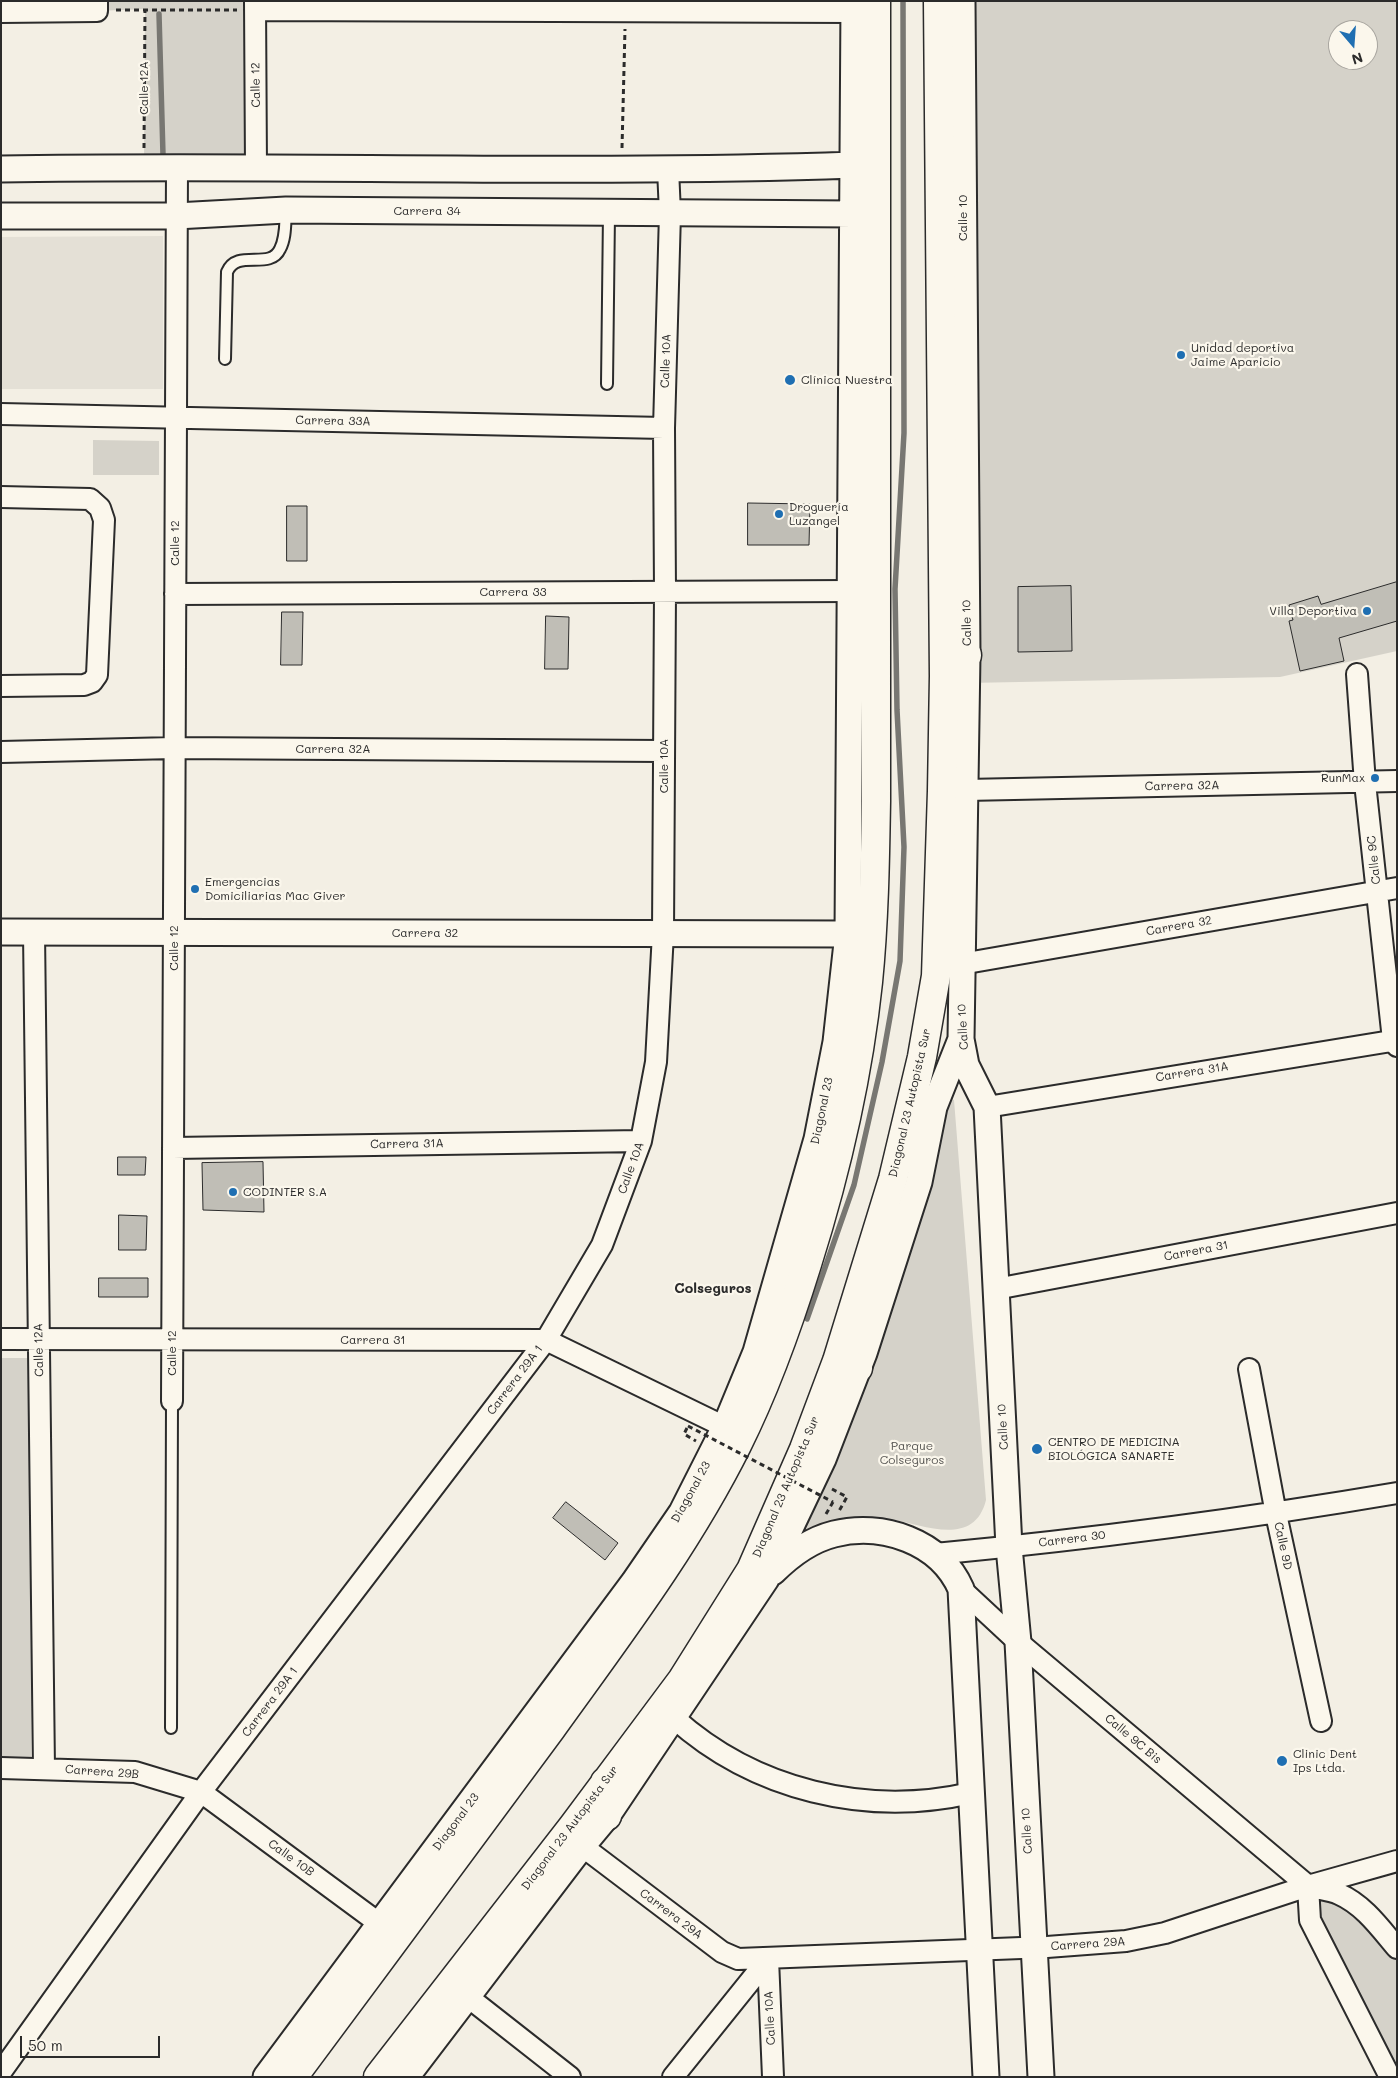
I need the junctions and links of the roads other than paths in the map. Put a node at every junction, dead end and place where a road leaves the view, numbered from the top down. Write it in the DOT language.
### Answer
graph roads {
  1 [pos="938,1"];
  2 [pos="962,1"];
  3 [pos="861,5"];
  4 [pos="97,6"];
  5 [pos="255,6"];
  6 [pos="1,12"];
  7 [pos="853,165"];
  8 [pos="176,168"];
  9 [pos="1,169"];
  10 [pos="256,169"];
  11 [pos="668,169"];
  12 [pos="286,210"];
  13 [pos="610,213"];
  14 [pos="670,213"];
  15 [pos="853,214"];
  16 [pos="1,216"];
  17 [pos="176,216"];
  18 [pos="225,359"];
  19 [pos="607,384"];
  20 [pos="1,414"];
  21 [pos="176,418"];
  22 [pos="664,428"];
  23 [pos="1,497"];
  24 [pos="851,591"];
  25 [pos="666,592"];
  26 [pos="175,594"];
  27 [pos="943,631"];
  28 [pos="967,652"];
  29 [pos="1357,674"];
  30 [pos="944,676"];
  31 [pos="1,686"];
  32 [pos="174,748"];
  33 [pos="664,750"];
  34 [pos="1,752"];
  35 [pos="1397,782"];
  36 [pos="1366,783"];
  37 [pos="954,791"];
  38 [pos="1387,890"];
  39 [pos="1,932"];
  40 [pos="34,932"];
  41 [pos="174,933"];
  42 [pos="663,934"];
  43 [pos="848,934"];
  44 [pos="961,964"];
  45 [pos="961,1039"];
  46 [pos="1396,1042"];
  47 [pos="987,1107"];
  48 [pos="641,1141"];
  49 [pos="173,1148"];
  50 [pos="1397,1213"];
  51 [pos="996,1289"];
  52 [pos="39,1338"];
  53 [pos="1,1339"];
  54 [pos="172,1340"];
  55 [pos="546,1340"];
  56 [pos="847,1364"];
  57 [pos="1249,1369"];
  58 [pos="172,1401"];
  59 [pos="725,1427"];
  60 [pos="1397,1493"];
  61 [pos="1276,1514"];
  62 [pos="1009,1547"];
  63 [pos="936,1554"];
  64 [pos="766,1579"];
  65 [pos="961,1589"];
  66 [pos="1018,1642"];
  67 [pos="674,1718"];
  68 [pos="1321,1721"];
  69 [pos="171,1728"];
  70 [pos="1,1768"];
  71 [pos="44,1768"];
  72 [pos="605,1782"];
  73 [pos="201,1792"];
  74 [pos="971,1793"];
  75 [pos="607,1816"];
  76 [pos="577,1836"];
  77 [pos="1397,1861"];
  78 [pos="1308,1886"];
  79 [pos="380,1924"];
  80 [pos="1033,1947"];
  81 [pos="1397,1948"];
  82 [pos="980,1950"];
  83 [pos="768,1959"];
  84 [pos="468,1997"];
  85 [pos="4,2059"];
  86 [pos="266,2077"];
  87 [pos="293,2077"];
  88 [pos="378,2077"];
  89 [pos="406,2077"];
  90 [pos="570,2077"];
  91 [pos="673,2077"];
  92 [pos="773,2077"];
  93 [pos="986,2077"];
  94 [pos="1041,2077"];
  95 [pos="1390,2077"];
  1 -- 27 [label="main road, Calle 10"];
  2 -- 28 [label="street, Calle 10"];
  3 -- 5 [label="street"];
  3 -- 7 [label="street"];
  3 -- 87 [label="main road"];
  4 -- 6 [label="street"];
  5 -- 10 [label="street, Calle 12"];
  7 -- 11 [label="street"];
  7 -- 15 [label="street"];
  8 -- 9 [label="street"];
  8 -- 10 [label="street"];
  8 -- 17 [label="street, Calle 12"];
  10 -- 11 [label="street"];
  11 -- 14 [label="street, Calle 10A"];
  12 -- 13 [label="street, Carrera 34"];
  12 -- 17 [label="street, Carrera 34"];
  12 -- 18 [label="lane"];
  13 -- 14 [label="street, Carrera 34"];
  13 -- 19 [label="lane"];
  14 -- 15 [label="street, Carrera 34"];
  14 -- 22 [label="street, Calle 10A"];
  15 -- 24 [label="street"];
  16 -- 17 [label="street, Carrera 34"];
  17 -- 21 [label="street, Calle 12"];
  20 -- 21 [label="street, Carrera 33A"];
  21 -- 22 [label="street, Carrera 33A"];
  21 -- 26 [label="street, Calle 12"];
  22 -- 25 [label="street, Calle 10A"];
  23 -- 31 [label="street"];
  24 -- 25 [label="street, Carrera 33"];
  24 -- 43 [label="street, Diagonal 23"];
  25 -- 26 [label="street, Carrera 33"];
  25 -- 33 [label="street, Calle 10A"];
  26 -- 32 [label="street, Calle 12"];
  27 -- 28 [label="main road"];
  27 -- 30 [label="main road, Calle 10"];
  28 -- 30 [label="main road"];
  28 -- 37 [label="street, Calle 10"];
  29 -- 36 [label="street, Calle 9C"];
  30 -- 37 [label="main road, Calle 10"];
  32 -- 33 [label="street, Carrera 32A"];
  32 -- 34 [label="street, Carrera 32A"];
  32 -- 41 [label="street, Calle 12"];
  33 -- 42 [label="street, Calle 10A"];
  35 -- 36 [label="street, Carrera 32A"];
  36 -- 37 [label="street, Carrera 32A"];
  36 -- 38 [label="street, Calle 9C"];
  37 -- 44 [label="street, Calle 10"];
  37 -- 56 [label="main road, Diagonal 23 Autopista Sur"];
  38 -- 44 [label="street, Carrera 32"];
  38 -- 46 [label="street, Calle 9C"];
  39 -- 40 [label="street, Carrera 32"];
  40 -- 41 [label="street, Carrera 32"];
  40 -- 52 [label="street, Calle 12A"];
  41 -- 42 [label="street, Carrera 32"];
  41 -- 49 [label="street, Calle 12"];
  42 -- 43 [label="street, Carrera 32"];
  42 -- 48 [label="street, Calle 10A"];
  43 -- 59 [label="street, Diagonal 23"];
  44 -- 45 [label="street, Calle 10"];
  45 -- 47 [label="street, Calle 10"];
  45 -- 56 [label="street"];
  46 -- 47 [label="street, Carrera 31A"];
  47 -- 51 [label="street, Calle 10"];
  48 -- 49 [label="street, Carrera 31A"];
  48 -- 55 [label="street, Calle 10A"];
  49 -- 54 [label="street, Calle 12"];
  50 -- 51 [label="street, Carrera 31"];
  51 -- 62 [label="street, Calle 10"];
  52 -- 53 [label="street, Carrera 31"];
  52 -- 54 [label="street, Carrera 31"];
  52 -- 71 [label="street, Calle 12A"];
  54 -- 55 [label="street, Carrera 31"];
  54 -- 58 [label="street, Calle 12"];
  55 -- 59 [label="street, Carrera 31"];
  55 -- 73 [label="street, Carrera 29A 1"];
  56 -- 64 [label="street"];
  56 -- 72 [label="main road, Diagonal 23 Autopista Sur"];
  57 -- 61 [label="street, Calle 9D"];
  58 -- 69 [label="lane, Calle 12"];
  59 -- 79 [label="street, Diagonal 23"];
  60 -- 61 [label="street, Carrera 30"];
  61 -- 62 [label="street, Carrera 30"];
  61 -- 68 [label="street, Calle 9D"];
  62 -- 63 [label="street, Carrera 30"];
  62 -- 66 [label="street, Calle 10"];
  63 -- 64 [label="street"];
  63 -- 65 [label="street"];
  64 -- 67 [label="street"];
  65 -- 66 [label="street, Calle 9C Bis"];
  65 -- 74 [label="street"];
  66 -- 78 [label="street, Calle 9C Bis"];
  66 -- 80 [label="street, Calle 10"];
  67 -- 74 [label="street"];
  67 -- 75 [label="street"];
  70 -- 71 [label="street, Carrera 29B"];
  71 -- 73 [label="street, Carrera 29B"];
  72 -- 75 [label="main road"];
  72 -- 76 [label="main road, Diagonal 23 Autopista Sur"];
  73 -- 79 [label="street, Calle 10B"];
  73 -- 85 [label="street, Carrera 29A 1"];
  74 -- 82 [label="street"];
  75 -- 76 [label="main road"];
  76 -- 83 [label="street, Carrera 29A"];
  76 -- 84 [label="street"];
  76 -- 88 [label="main road, Diagonal 23 Autopista Sur"];
  77 -- 78 [label="street, Carrera 29A"];
  78 -- 80 [label="street, Carrera 29A"];
  78 -- 81 [label="street, Calle 9C Bis"];
  78 -- 95 [label="street"];
  79 -- 86 [label="street, Diagonal 23"];
  80 -- 82 [label="street, Carrera 29A"];
  80 -- 94 [label="street, Calle 10"];
  82 -- 83 [label="street, Carrera 29A"];
  82 -- 93 [label="street"];
  83 -- 91 [label="street"];
  83 -- 92 [label="street, Calle 10A"];
  84 -- 89 [label="street"];
  84 -- 90 [label="street"];
}
